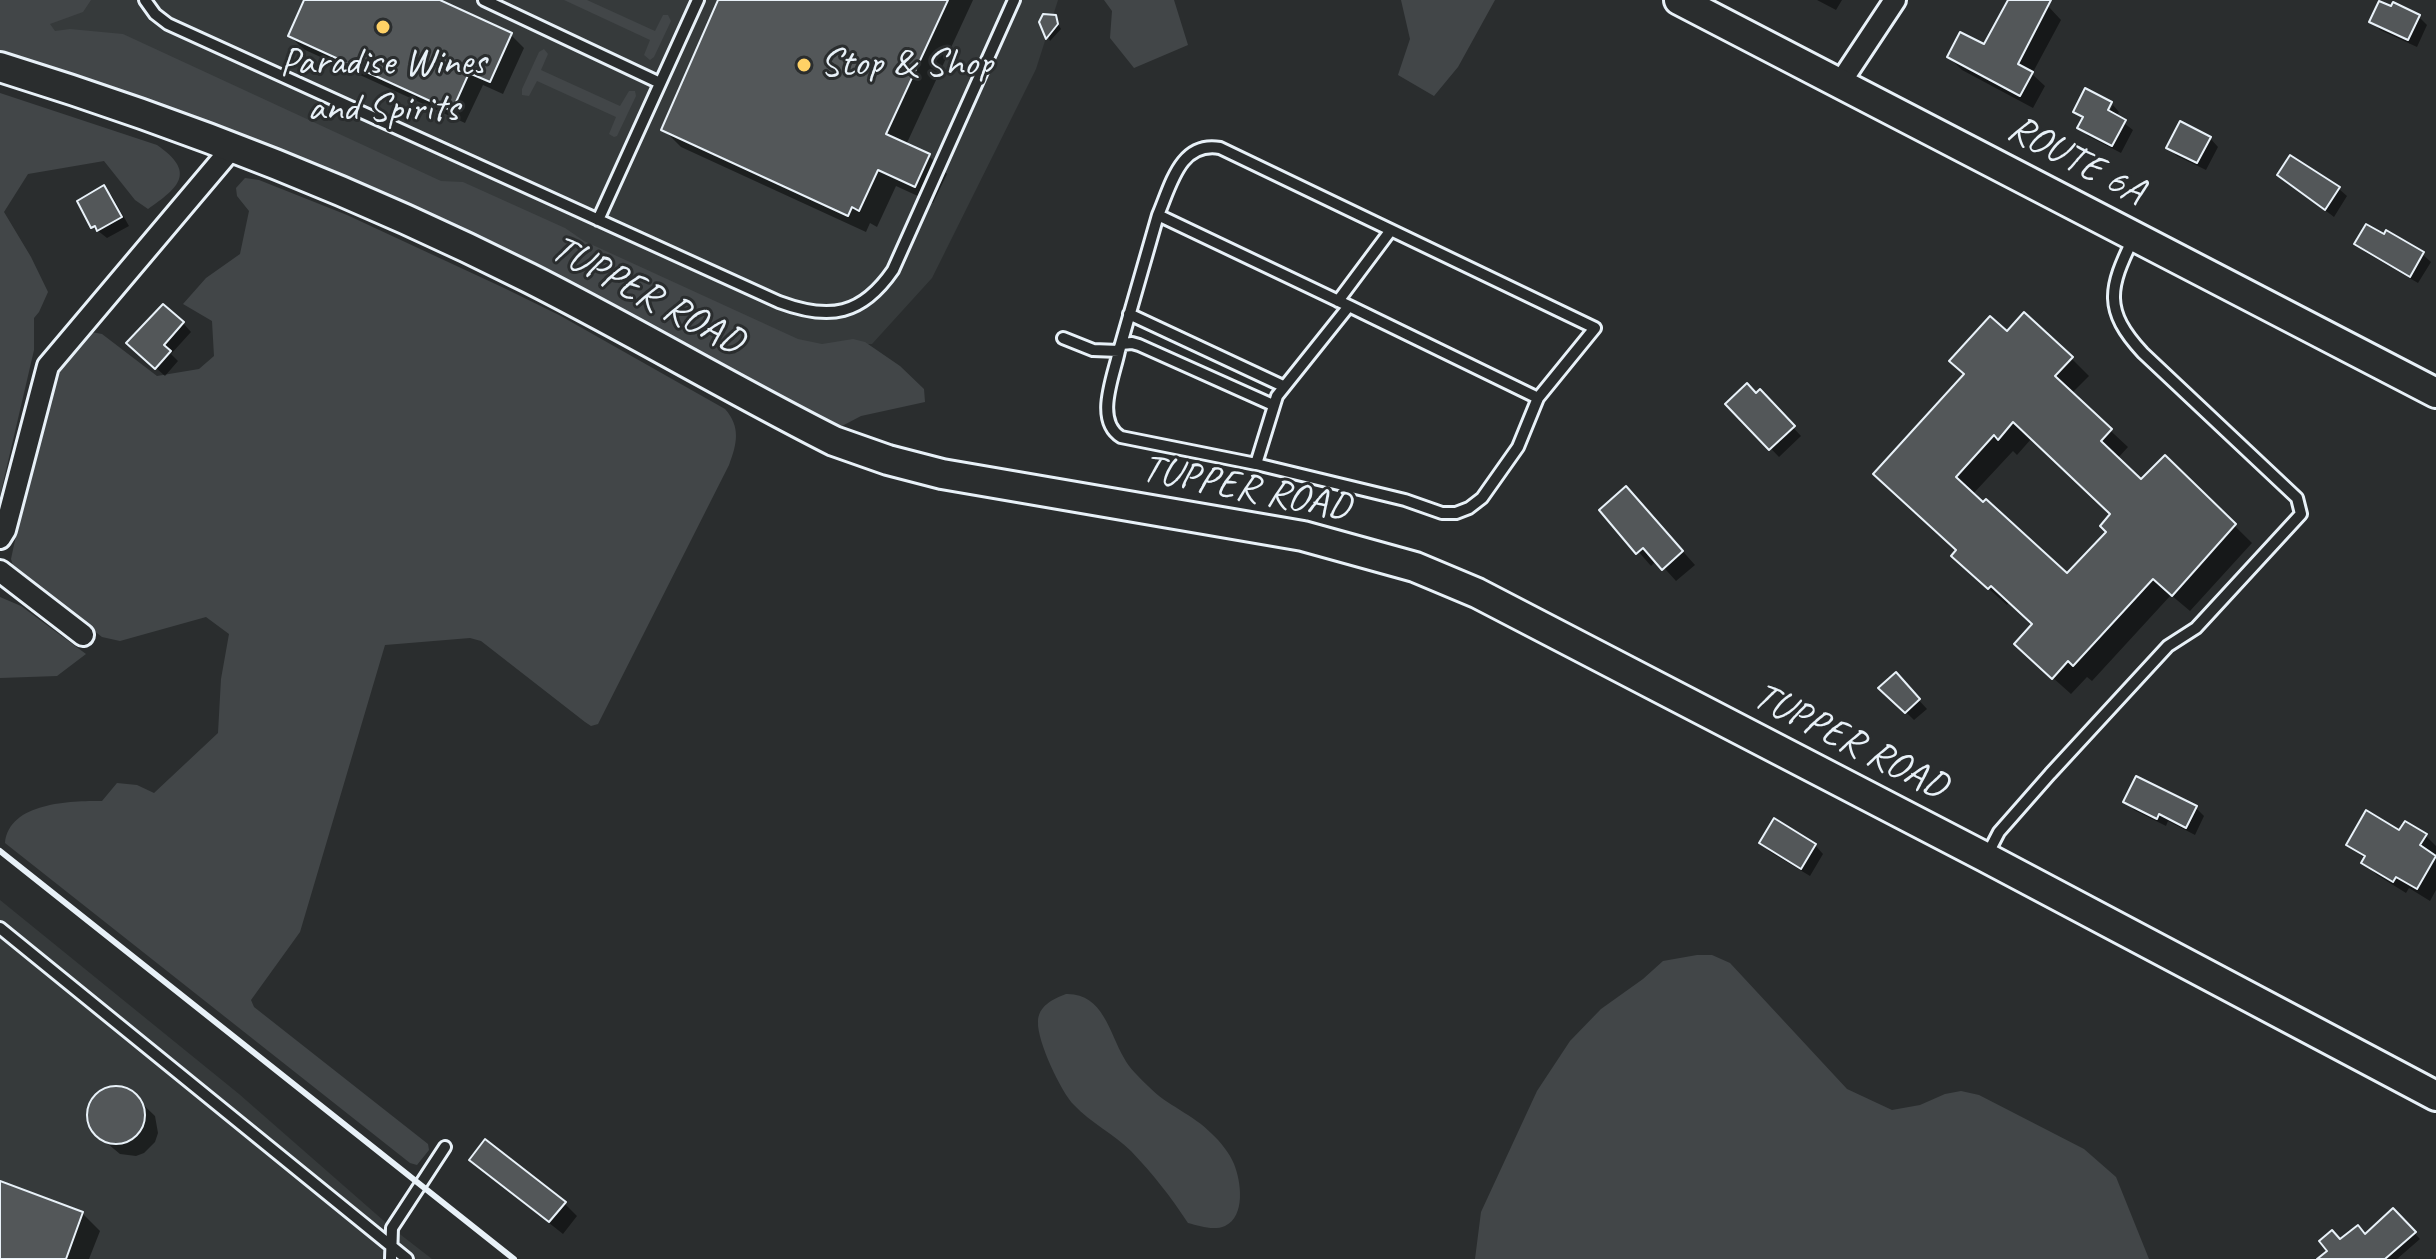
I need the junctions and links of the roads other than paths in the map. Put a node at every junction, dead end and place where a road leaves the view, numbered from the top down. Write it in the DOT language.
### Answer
graph roads {
  1 [pos="145,0"];
  2 [pos="484,0"];
  3 [pos="698,0"];
  4 [pos="1014,0"];
  5 [pos="1679,0"];
  6 [pos="1895,0"];
  7 [pos="0,67"];
  8 [pos="660,83"];
  9 [pos="1840,83"];
  10 [pos="232,148"];
  11 [pos="1158,215"];
  12 [pos="598,220"];
  13 [pos="1391,230"];
  14 [pos="2134,237"];
  15 [pos="1343,304"];
  16 [pos="1129,314"];
  17 [pos="1063,338"];
  18 [pos="1120,347"];
  19 [pos="1283,386"];
  20 [pos="2436,393"];
  21 [pos="1538,398"];
  22 [pos="1273,405"];
  23 [pos="1256,464"];
  24 [pos="0,538"];
  25 [pos="0,571"];
  26 [pos="83,635"];
  27 [pos="1985,857"];
  28 [pos="0,928"];
  29 [pos="2436,1096"];
  30 [pos="445,1147"];
  31 [pos="390,1245"];
  32 [pos="391,1259"];
  33 [pos="407,1259"];
  1 -- 12 [label="lane"];
  2 -- 8 [label="lane"];
  3 -- 8 [label="lane"];
  4 -- 12 [label="lane"];
  5 -- 9 [label="main road, ROUTE 6A"];
  6 -- 9 [label="street"];
  7 -- 10 [label="main road, TUPPER ROAD"];
  8 -- 12 [label="lane"];
  9 -- 14 [label="main road, ROUTE 6A"];
  10 -- 24 [label="street"];
  10 -- 27 [label="main road, TUPPER ROAD"];
  11 -- 13 [label="lane"];
  11 -- 15 [label="lane"];
  11 -- 16 [label="lane"];
  13 -- 15 [label="lane"];
  13 -- 21 [label="lane"];
  14 -- 20 [label="main road, ROUTE 6A"];
  14 -- 27 [label="lane"];
  15 -- 19 [label="lane"];
  15 -- 21 [label="lane"];
  16 -- 18 [label="lane"];
  16 -- 19 [label="lane"];
  17 -- 18 [label="lane"];
  18 -- 22 [label="lane"];
  18 -- 23 [label="lane"];
  19 -- 22 [label="lane"];
  21 -- 23 [label="lane"];
  22 -- 23 [label="lane"];
  25 -- 26 [label="street"];
  27 -- 29 [label="main road, TUPPER ROAD"];
  28 -- 31 [label="lane"];
  30 -- 31 [label="lane"];
  31 -- 32 [label="lane"];
  31 -- 33 [label="lane"];
}
